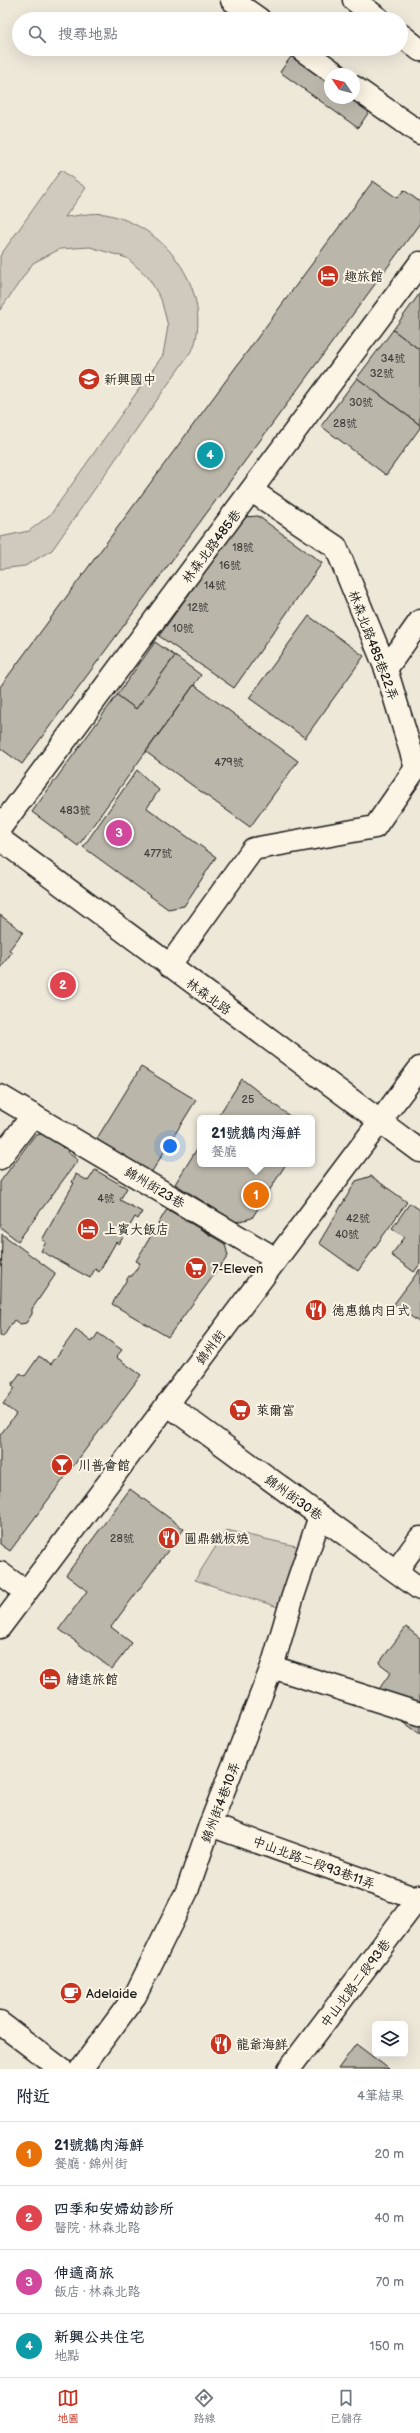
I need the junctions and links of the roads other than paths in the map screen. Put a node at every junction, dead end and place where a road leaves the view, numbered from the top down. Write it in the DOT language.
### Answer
graph roads {
  1 [pos="232,0"];
  2 [pos="354,0"];
  3 [pos="249,12"];
  4 [pos="370,12"];
  5 [pos="408,41"];
  6 [pos="420,50"];
  7 [pos="311,56"];
  8 [pos="328,68"];
  9 [pos="360,91"];
  10 [pos="420,133"];
  11 [pos="420,262"];
  12 [pos="252,491"];
  13 [pos="420,621"];
  14 [pos="386,669"];
  15 [pos="0,828"];
  16 [pos="0,839"];
  17 [pos="169,966"];
  18 [pos="420,1068"];
  19 [pos="0,1096"];
  20 [pos="33,1115"];
  21 [pos="380,1122"];
  22 [pos="420,1151"];
  23 [pos="0,1158"];
  24 [pos="276,1259"];
  25 [pos="168,1404"];
  26 [pos="320,1516"];
  27 [pos="420,1538"];
  28 [pos="396,1571"];
  29 [pos="0,1573"];
  30 [pos="420,1589"];
  31 [pos="26,1592"];
  32 [pos="0,1627"];
  33 [pos="272,1667"];
  34 [pos="420,1714"];
  35 [pos="210,1825"];
  36 [pos="419,1898"];
  37 [pos="0,2023"];
  38 [pos="61,2069"];
  39 [pos="81,2069"];
  40 [pos="288,2069"];
  1 -- 3 [label="street"];
  2 -- 4 [label="street"];
  5 -- 6 [label="street"];
  7 -- 8 [label="street"];
  9 -- 10 [label="street"];
  11 -- 12 [label="street, 林森北路485巷"];
  12 -- 14 [label="street, 林森北路485巷22弄"];
  12 -- 15 [label="street, 林森北路485巷"];
  13 -- 14 [label="street"];
  14 -- 17 [label="street, 林森北路485巷22弄"];
  16 -- 17 [label="street, 林森北路"];
  17 -- 21 [label="street, 林森北路"];
  18 -- 21 [label="street, 錦州街"];
  19 -- 20 [label="street, 錦州街23巷"];
  20 -- 23 [label="street"];
  20 -- 24 [label="street, 錦州街23巷"];
  21 -- 22 [label="street, 林森北路"];
  21 -- 24 [label="street, 錦州街"];
  24 -- 25 [label="street, 錦州街"];
  25 -- 26 [label="street, 錦州街30巷"];
  25 -- 31 [label="street, 錦州街"];
  26 -- 28 [label="street, 錦州街30巷"];
  26 -- 33 [label="street, 錦州街4巷10弄"];
  27 -- 28 [label="street"];
  28 -- 30 [label="street, 錦州街30巷"];
  29 -- 31 [label="street"];
  31 -- 32 [label="street, 錦州街"];
  33 -- 34 [label="street"];
  33 -- 35 [label="street, 錦州街4巷10弄"];
  35 -- 36 [label="street, 中山北路二段93巷11弄"];
  35 -- 39 [label="street, 錦州街4巷10弄"];
  36 -- 40 [label="street, 中山北路二段93巷"];
  37 -- 38 [label="street"];
}
